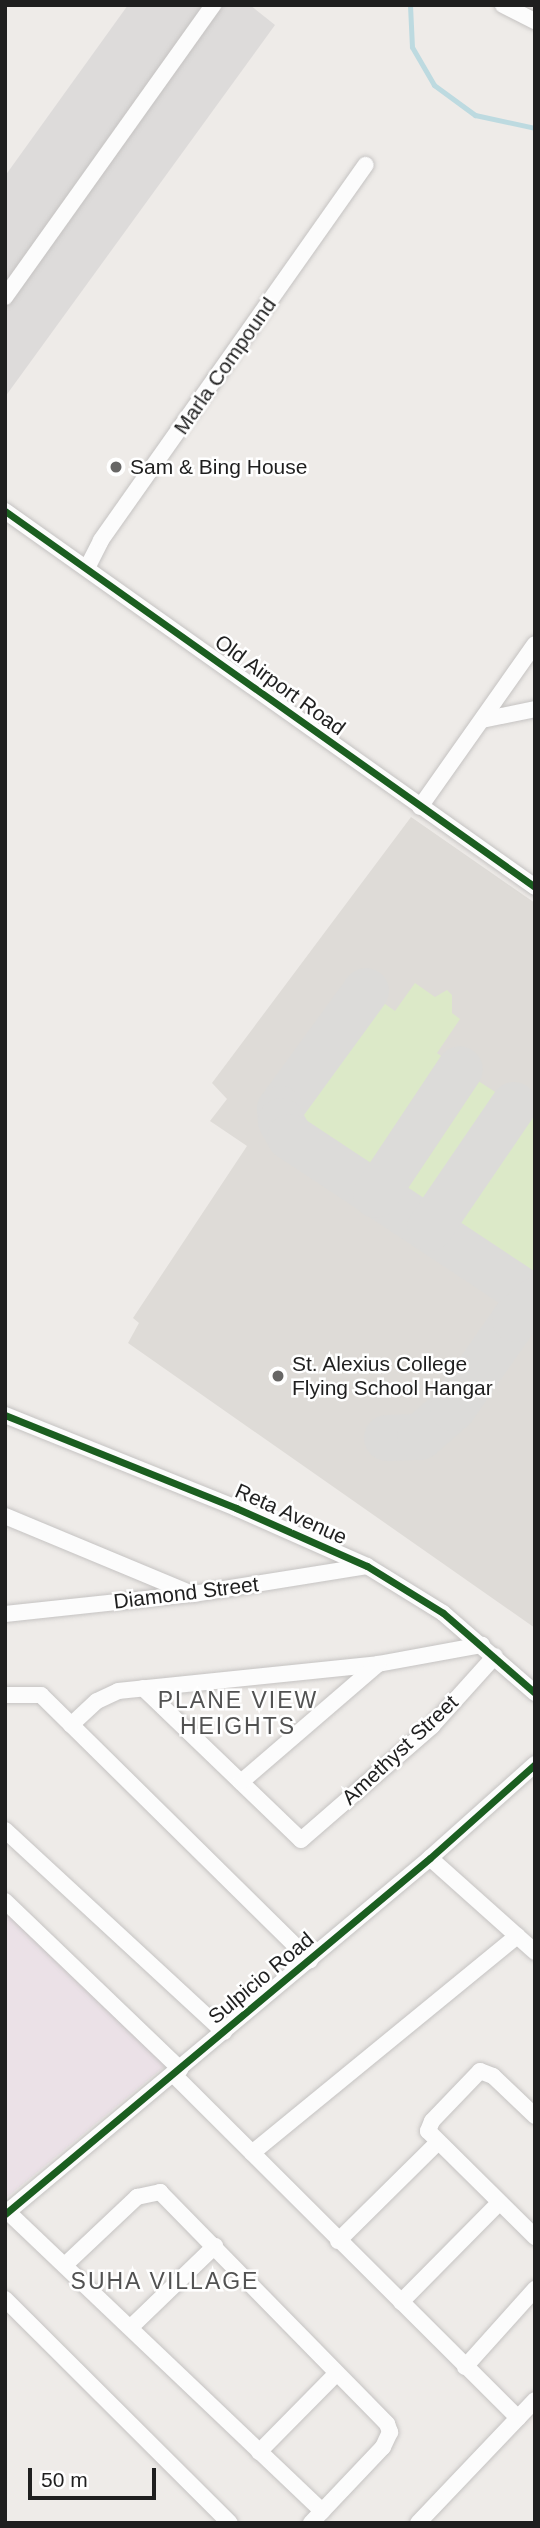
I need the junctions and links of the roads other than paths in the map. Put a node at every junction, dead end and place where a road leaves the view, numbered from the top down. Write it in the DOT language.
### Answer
graph roads {
  1 [pos="213,5"];
  2 [pos="503,5"];
  3 [pos="535,21"];
  4 [pos="366,165"];
  5 [pos="5,297"];
  6 [pos="5,510"];
  7 [pos="87,568"];
  8 [pos="535,644"];
  9 [pos="535,709"];
  10 [pos="482,720"];
  11 [pos="420,807"];
  12 [pos="535,887"];
  13 [pos="5,1415"];
  14 [pos="5,1516"];
  15 [pos="367,1566"];
  16 [pos="192,1594"];
  17 [pos="5,1614"];
  18 [pos="489,1650"];
  19 [pos="378,1664"];
  20 [pos="143,1688"];
  21 [pos="535,1693"];
  22 [pos="5,1695"];
  23 [pos="71,1725"];
  24 [pos="535,1765"];
  25 [pos="241,1782"];
  26 [pos="5,1830"];
  27 [pos="430,1858"];
  28 [pos="5,1901"];
  29 [pos="517,1936"];
  30 [pos="535,1952"];
  31 [pos="310,1960"];
  32 [pos="224,2032"];
  33 [pos="177,2072"];
  34 [pos="535,2116"];
  35 [pos="438,2141"];
  36 [pos="252,2153"];
  37 [pos="499,2203"];
  38 [pos="6,2213"];
  39 [pos="535,2237"];
  40 [pos="338,2241"];
  41 [pos="215,2246"];
  42 [pos="65,2264"];
  43 [pos="535,2288"];
  44 [pos="5,2299"];
  45 [pos="401,2302"];
  46 [pos="131,2328"];
  47 [pos="465,2367"];
  48 [pos="335,2375"];
  49 [pos="535,2400"];
  50 [pos="518,2418"];
  51 [pos="259,2452"];
  52 [pos="317,2517"];
  53 [pos="230,2523"];
  54 [pos="418,2523"];
  1 -- 5 [label="street"];
  2 -- 3 [label="street"];
  4 -- 7 [label="street, Marla Compound"];
  6 -- 7 [label="street, Old Airport Road"];
  7 -- 11 [label="street, Old Airport Road"];
  8 -- 10 [label="street"];
  9 -- 10 [label="street"];
  10 -- 11 [label="street"];
  11 -- 12 [label="street, Old Airport Road"];
  13 -- 15 [label="street, Reta Avenue"];
  14 -- 16 [label="street"];
  15 -- 16 [label="street, Diamond Street"];
  15 -- 18 [label="street, Reta Avenue"];
  16 -- 17 [label="street, Diamond Street"];
  18 -- 19 [label="street"];
  18 -- 21 [label="street, Reta Avenue"];
  18 -- 25 [label="street, Amethyst Street"];
  19 -- 20 [label="street"];
  19 -- 25 [label="street"];
  20 -- 23 [label="street"];
  20 -- 25 [label="street"];
  22 -- 23 [label="street"];
  23 -- 31 [label="street"];
  24 -- 27 [label="street, Sulpicio Road"];
  26 -- 32 [label="street"];
  27 -- 29 [label="street"];
  27 -- 31 [label="street, Sulpicio Road"];
  28 -- 33 [label="street"];
  29 -- 30 [label="street"];
  29 -- 36 [label="street"];
  31 -- 32 [label="street, Sulpicio Road"];
  32 -- 33 [label="street, Sulpicio Road"];
  33 -- 36 [label="street"];
  33 -- 38 [label="street, Sulpicio Road"];
  34 -- 35 [label="street"];
  35 -- 37 [label="street"];
  35 -- 40 [label="street"];
  36 -- 40 [label="street"];
  37 -- 39 [label="street"];
  37 -- 45 [label="street"];
  38 -- 42 [label="street"];
  40 -- 45 [label="street"];
  41 -- 42 [label="street"];
  41 -- 46 [label="street"];
  41 -- 48 [label="street"];
  42 -- 46 [label="street"];
  43 -- 47 [label="street"];
  44 -- 53 [label="street"];
  45 -- 47 [label="street"];
  46 -- 51 [label="street"];
  47 -- 50 [label="street"];
  48 -- 51 [label="street"];
  48 -- 52 [label="street"];
  49 -- 50 [label="street"];
  50 -- 54 [label="street"];
  51 -- 52 [label="street"];
}
